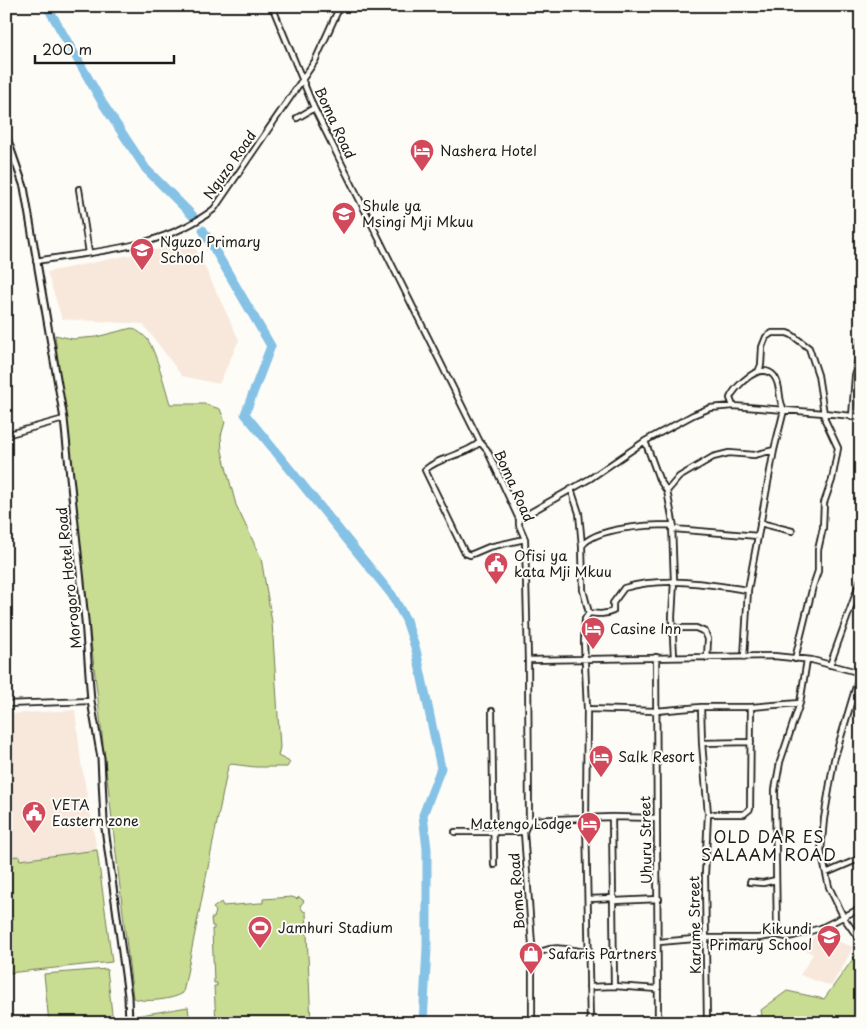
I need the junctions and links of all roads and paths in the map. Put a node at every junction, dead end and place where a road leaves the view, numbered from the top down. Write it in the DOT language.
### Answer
graph roads {
  1 [pos="272,6"];
  2 [pos="340,6"];
  3 [pos="302,79"];
  4 [pos="314,108"];
  5 [pos="297,118"];
  6 [pos="6,135"];
  7 [pos="79,189"];
  8 [pos="89,253"];
  9 [pos="36,261"];
  10 [pos="861,341"];
  11 [pos="758,372"];
  12 [pos="858,376"];
  13 [pos="733,406"];
  14 [pos="784,410"];
  15 [pos="824,413"];
  16 [pos="852,417"];
  17 [pos="861,418"];
  18 [pos="64,420"];
  19 [pos="6,435"];
  20 [pos="645,441"];
  21 [pos="480,442"];
  22 [pos="774,450"];
  23 [pos="572,489"];
  24 [pos="667,491"];
  25 [pos="519,519"];
  26 [pos="760,522"];
  27 [pos="673,527"];
  28 [pos="581,531"];
  29 [pos="792,531"];
  30 [pos="758,536"];
  31 [pos="594,537"];
  32 [pos="525,539"];
  33 [pos="582,546"];
  34 [pos="861,579"];
  35 [pos="674,581"];
  36 [pos="748,590"];
  37 [pos="589,613"];
  38 [pos="674,628"];
  39 [pos="656,657"];
  40 [pos="674,657"];
  41 [pos="744,657"];
  42 [pos="585,658"];
  43 [pos="707,658"];
  44 [pos="795,659"];
  45 [pos="528,660"];
  46 [pos="807,660"];
  47 [pos="830,665"];
  48 [pos="860,673"];
  49 [pos="91,702"];
  50 [pos="800,703"];
  51 [pos="6,704"];
  52 [pos="700,707"];
  53 [pos="751,707"];
  54 [pos="587,710"];
  55 [pos="492,711"];
  56 [pos="656,711"];
  57 [pos="702,742"];
  58 [pos="751,742"];
  59 [pos="708,814"];
  60 [pos="612,817"];
  61 [pos="657,818"];
  62 [pos="586,819"];
  63 [pos="529,820"];
  64 [pos="455,832"];
  65 [pos="494,832"];
  66 [pos="524,832"];
  67 [pos="861,858"];
  68 [pos="494,865"];
  69 [pos="826,873"];
  70 [pos="776,880"];
  71 [pos="750,882"];
  72 [pos="614,898"];
  73 [pos="588,900"];
  74 [pos="659,900"];
  75 [pos="861,908"];
  76 [pos="844,918"];
  77 [pos="776,935"];
  78 [pos="706,938"];
  79 [pos="659,942"];
  80 [pos="861,942"];
  81 [pos="543,951"];
  82 [pos="589,952"];
  83 [pos="614,986"];
  84 [pos="589,987"];
  85 [pos="658,989"];
  86 [pos="129,1023"];
  87 [pos="532,1023"];
  88 [pos="590,1023"];
  89 [pos="658,1023"];
  90 [pos="707,1023"];
  1 -- 3 [label="street, Boma Road"];
  2 -- 3 [label="street, Nguzo Road"];
  3 -- 4 [label="street, Boma Road"];
  3 -- 8 [label="street, Nguzo Road"];
  4 -- 5 [label="street"];
  4 -- 21 [label="street, Boma Road"];
  6 -- 9 [label="street, Morogoro Hotel Road"];
  7 -- 8 [label="street"];
  8 -- 9 [label="street, Nguzo Road"];
  9 -- 18 [label="street, Morogoro Hotel Road"];
  10 -- 12 [label="street"];
  11 -- 13 [label="street"];
  11 -- 14 [label="street"];
  11 -- 15 [label="street"];
  12 -- 16 [label="street"];
  13 -- 14 [label="street"];
  13 -- 20 [label="street"];
  14 -- 15 [label="street"];
  14 -- 22 [label="street"];
  15 -- 16 [label="street"];
  15 -- 44 [label="street"];
  16 -- 17 [label="street"];
  18 -- 19 [label="street"];
  18 -- 49 [label="street, Morogoro Hotel Road"];
  20 -- 23 [label="street"];
  20 -- 24 [label="street"];
  21 -- 25 [label="street, Boma Road"];
  21 -- 32 [label="street"];
  22 -- 24 [label="street"];
  22 -- 26 [label="street"];
  23 -- 25 [label="street"];
  23 -- 28 [label="street"];
  24 -- 27 [label="street"];
  25 -- 32 [label="street, Boma Road"];
  26 -- 29 [label="street"];
  26 -- 30 [label="street"];
  27 -- 30 [label="street"];
  27 -- 31 [label="street"];
  27 -- 35 [label="street"];
  28 -- 31 [label="street"];
  28 -- 33 [label="street"];
  30 -- 36 [label="street"];
  31 -- 33 [label="street"];
  32 -- 45 [label="street, Boma Road"];
  33 -- 37 [label="street"];
  34 -- 47 [label="street"];
  35 -- 36 [label="street"];
  35 -- 37 [label="street"];
  35 -- 38 [label="street"];
  36 -- 41 [label="street"];
  37 -- 42 [label="street"];
  38 -- 40 [label="street"];
  38 -- 43 [label="street"];
  39 -- 40 [label="street"];
  39 -- 42 [label="street"];
  39 -- 56 [label="street, Uhuru Street"];
  40 -- 43 [label="street"];
  41 -- 43 [label="street"];
  41 -- 44 [label="street"];
  42 -- 45 [label="street"];
  42 -- 54 [label="street"];
  44 -- 46 [label="street"];
  45 -- 63 [label="street, Boma Road"];
  46 -- 47 [label="street"];
  46 -- 50 [label="street"];
  47 -- 48 [label="street"];
  48 -- 69 [label="street"];
  49 -- 51 [label="street"];
  49 -- 86 [label="street, Morogoro Hotel Road"];
  50 -- 53 [label="street"];
  50 -- 70 [label="street"];
  52 -- 53 [label="street"];
  52 -- 56 [label="street"];
  52 -- 57 [label="street, Karume Street"];
  53 -- 58 [label="street"];
  54 -- 56 [label="street"];
  54 -- 62 [label="street"];
  55 -- 65 [label="street"];
  56 -- 61 [label="street, Uhuru Street"];
  57 -- 58 [label="street"];
  57 -- 59 [label="street, Karume Street"];
  58 -- 59 [label="street"];
  59 -- 78 [label="street, Karume Street"];
  60 -- 61 [label="street"];
  60 -- 62 [label="street"];
  60 -- 72 [label="street"];
  61 -- 74 [label="street, Uhuru Street"];
  62 -- 63 [label="street"];
  62 -- 73 [label="street"];
  63 -- 66 [label="street, Boma Road"];
  64 -- 65 [label="street"];
  65 -- 66 [label="street"];
  65 -- 68 [label="street"];
  66 -- 87 [label="street, Boma Road"];
  67 -- 69 [label="street"];
  69 -- 76 [label="street"];
  70 -- 71 [label="street"];
  70 -- 77 [label="street"];
  72 -- 73 [label="street"];
  72 -- 74 [label="street"];
  72 -- 83 [label="street"];
  73 -- 82 [label="street"];
  74 -- 79 [label="street, Uhuru Street"];
  75 -- 76 [label="street"];
  76 -- 77 [label="street"];
  76 -- 80 [label="street"];
  77 -- 78 [label="street"];
  78 -- 79 [label="street"];
  78 -- 90 [label="street, Karume Street"];
  79 -- 85 [label="street, Uhuru Street"];
  81 -- 82 [label="street"];
  82 -- 84 [label="street"];
  83 -- 84 [label="street"];
  83 -- 85 [label="street"];
  84 -- 88 [label="street"];
  85 -- 89 [label="street, Uhuru Street"];
}
